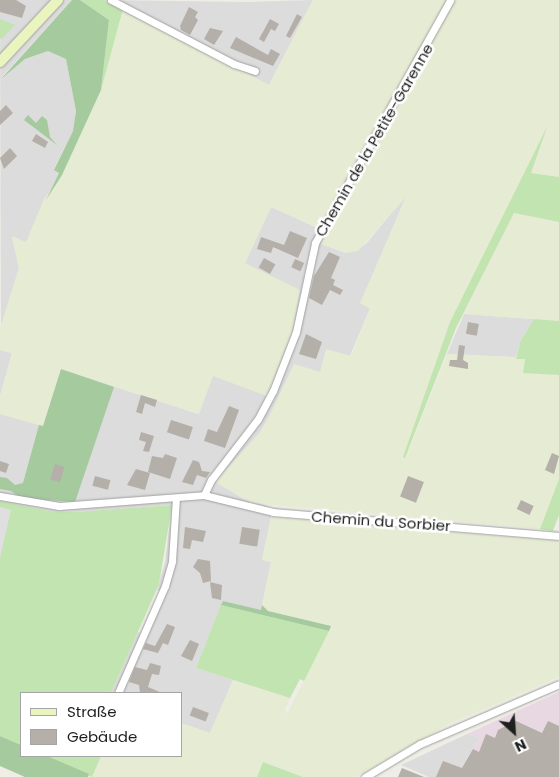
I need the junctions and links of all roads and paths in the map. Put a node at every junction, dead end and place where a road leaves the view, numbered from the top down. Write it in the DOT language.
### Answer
graph roads {
  1 [pos="58,0"];
  2 [pos="110,0"];
  3 [pos="450,0"];
  4 [pos="0,62"];
  5 [pos="255,71"];
  6 [pos="204,495"];
  7 [pos="0,496"];
  8 [pos="176,498"];
  9 [pos="559,536"];
  10 [pos="559,684"];
  11 [pos="118,692"];
  12 [pos="365,777"];
  1 -- 4 [label="main road"];
  2 -- 5 [label="street"];
  3 -- 6 [label="street, Chemin de la Petite-Garenne"];
  6 -- 8 [label="street"];
  6 -- 9 [label="street, Chemin du Sorbier"];
  7 -- 8 [label="street"];
  8 -- 11 [label="street"];
  10 -- 12 [label="street"];
}
